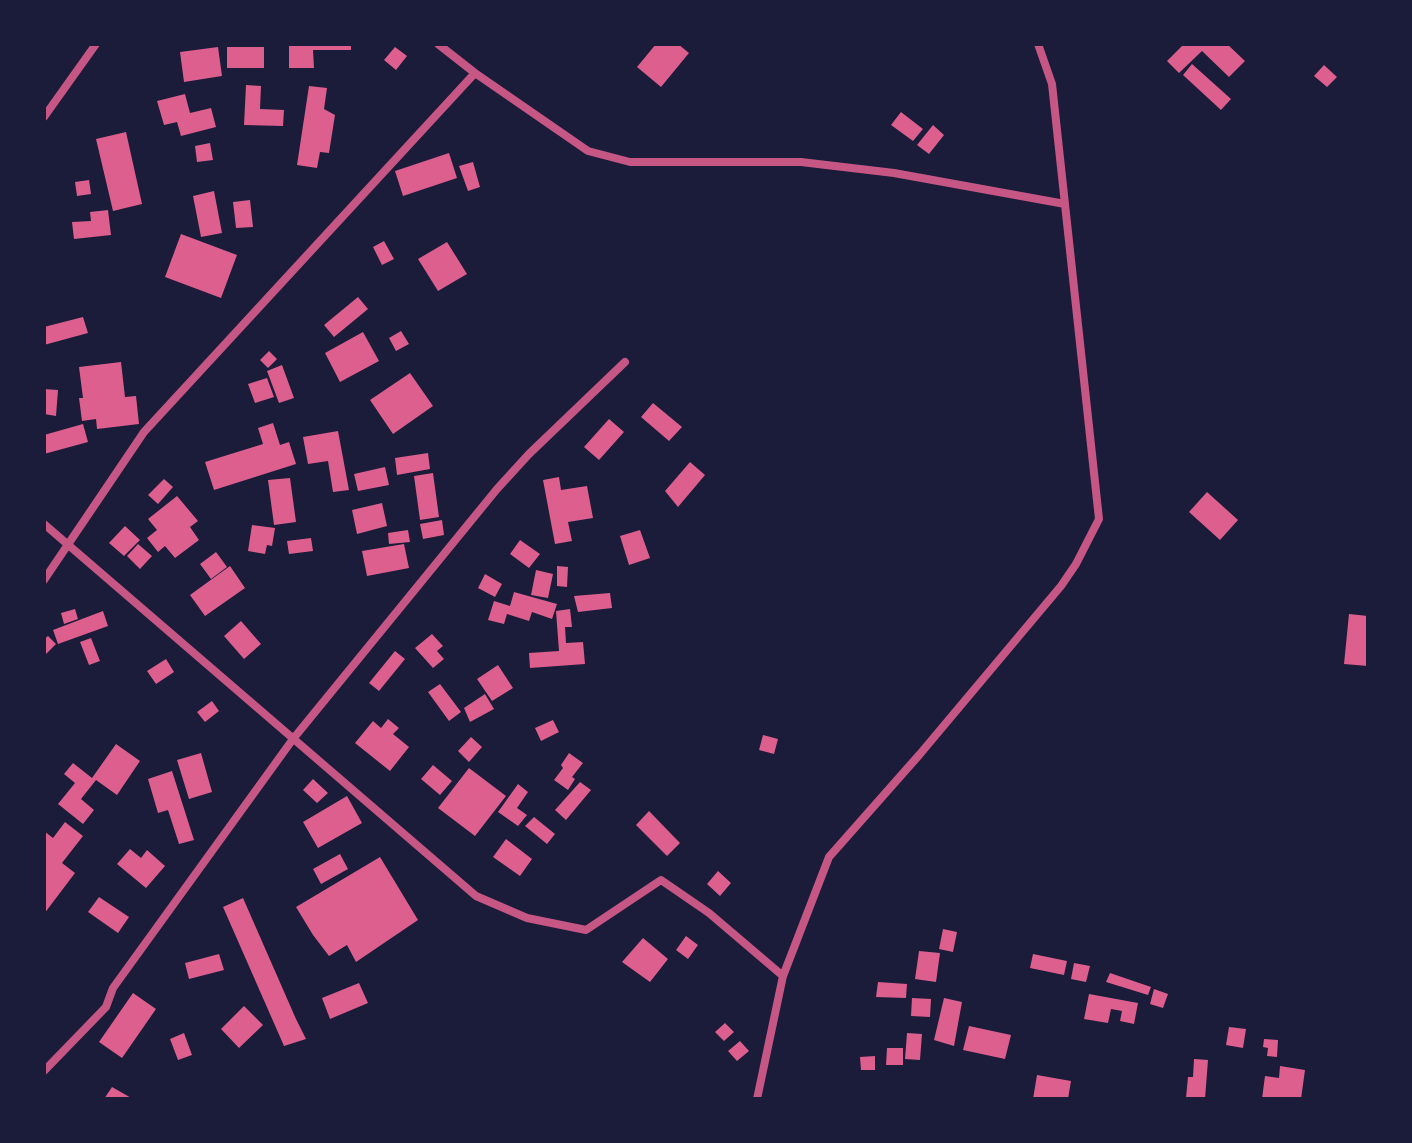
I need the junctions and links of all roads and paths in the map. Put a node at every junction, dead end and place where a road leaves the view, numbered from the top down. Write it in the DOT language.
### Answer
graph roads {
  1 [pos="96,44"];
  2 [pos="438,44"];
  3 [pos="1038,44"];
  4 [pos="475,73"];
  5 [pos="44,117"];
  6 [pos="1065,204"];
  7 [pos="625,362"];
  8 [pos="44,524"];
  9 [pos="68,543"];
  10 [pos="44,580"];
  11 [pos="293,739"];
  12 [pos="783,976"];
  13 [pos="44,1071"];
  14 [pos="757,1099"];
  1 -- 5 [label="street"];
  2 -- 4 [label="street"];
  3 -- 6 [label="street"];
  4 -- 6 [label="street"];
  4 -- 9 [label="street"];
  6 -- 12 [label="street"];
  7 -- 11 [label="street"];
  8 -- 9 [label="street"];
  9 -- 10 [label="street"];
  9 -- 11 [label="street"];
  11 -- 12 [label="street"];
  11 -- 13 [label="street"];
  12 -- 14 [label="street"];
}
